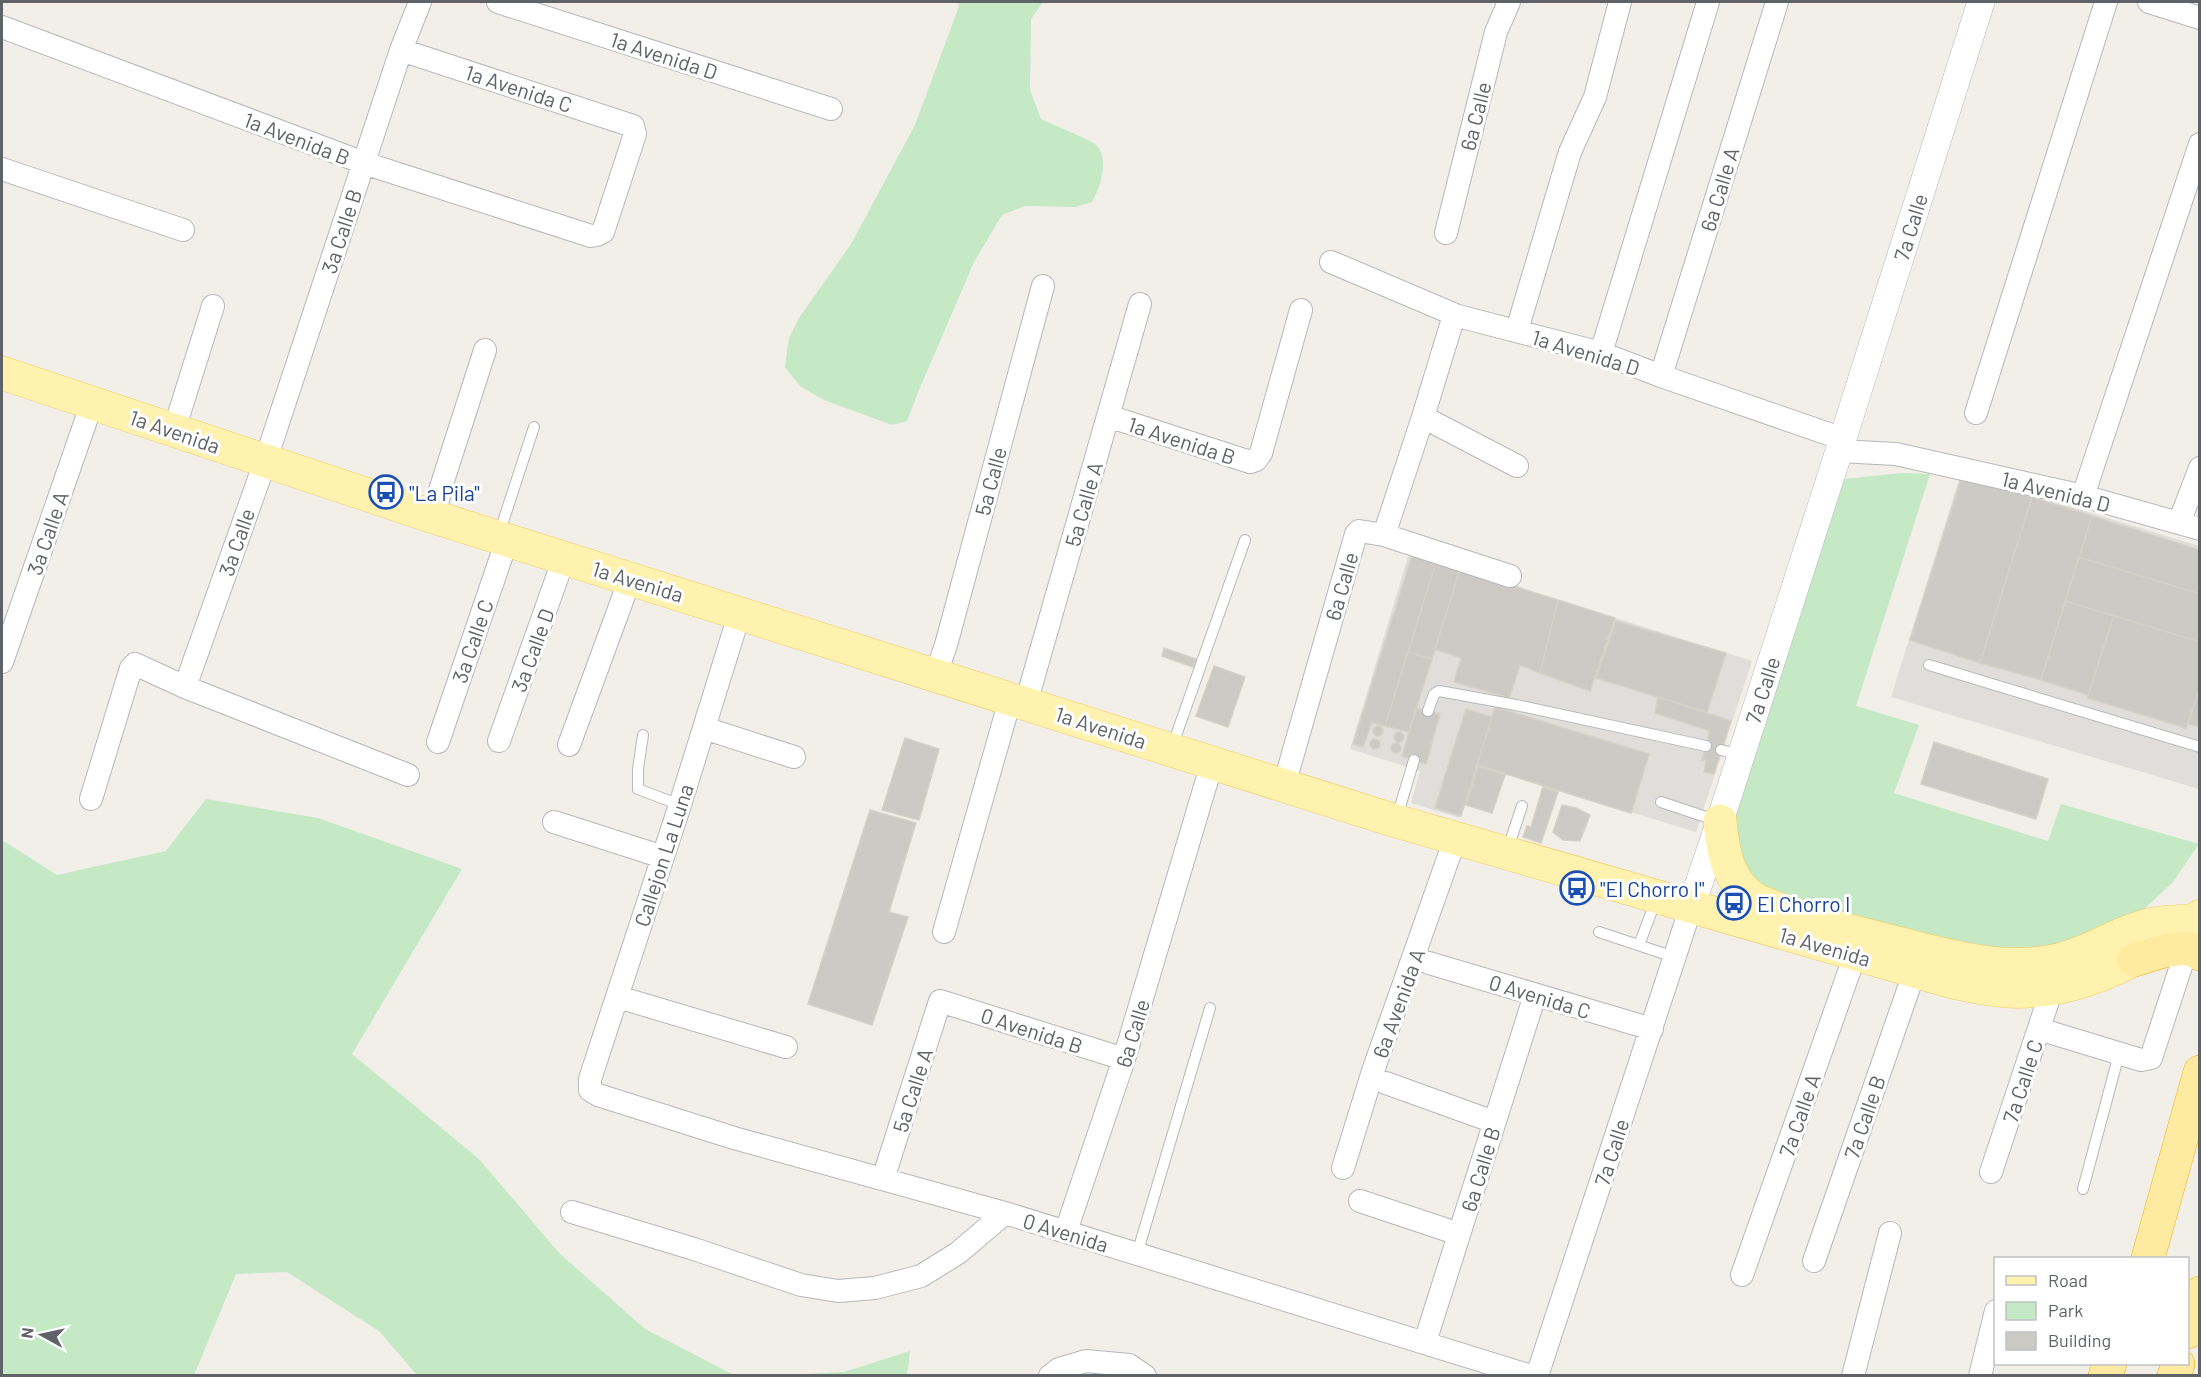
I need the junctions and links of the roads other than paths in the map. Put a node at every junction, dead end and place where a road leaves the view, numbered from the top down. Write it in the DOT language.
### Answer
graph roads {
  1 [pos="420,2"];
  2 [pos="498,2"];
  3 [pos="1509,2"];
  4 [pos="1620,2"];
  5 [pos="1708,2"];
  6 [pos="1777,2"];
  7 [pos="1981,2"];
  8 [pos="2106,2"];
  9 [pos="2149,2"];
  10 [pos="2174,5"];
  11 [pos="2199,18"];
  12 [pos="2,27"];
  13 [pos="401,50"];
  14 [pos="831,109"];
  15 [pos="2199,144"];
  16 [pos="364,163"];
  17 [pos="2,169"];
  18 [pos="183,230"];
  19 [pos="1446,233"];
  20 [pos="597,235"];
  21 [pos="1331,262"];
  22 [pos="1043,286"];
  23 [pos="1140,304"];
  24 [pos="213,306"];
  25 [pos="1301,310"];
  26 [pos="1458,316"];
  27 [pos="1517,330"];
  28 [pos="485,350"];
  29 [pos="1601,353"];
  30 [pos="2,373"];
  31 [pos="1660,376"];
  32 [pos="92,403"];
  33 [pos="1976,413"];
  34 [pos="1108,416"];
  35 [pos="1423,417"];
  36 [pos="534,427"];
  37 [pos="174,430"];
  38 [pos="1841,445"];
  39 [pos="265,462"];
  40 [pos="1517,466"];
  41 [pos="2199,468"];
  42 [pos="2083,496"];
  43 [pos="434,517"];
  44 [pos="2189,526"];
  45 [pos="1384,535"];
  46 [pos="502,539"];
  47 [pos="1245,540"];
  48 [pos="564,558"];
  49 [pos="1510,576"];
  50 [pos="630,579"];
  51 [pos="740,612"];
  52 [pos="2,662"];
  53 [pos="1929,664"];
  54 [pos="935,676"];
  55 [pos="185,687"];
  56 [pos="1018,701"];
  57 [pos="1428,711"];
  58 [pos="704,728"];
  59 [pos="643,735"];
  60 [pos="499,741"];
  61 [pos="438,742"];
  62 [pos="569,745"];
  63 [pos="1706,746"];
  64 [pos="2199,747"];
  65 [pos="1171,750"];
  66 [pos="794,757"];
  67 [pos="1414,760"];
  68 [pos="1212,763"];
  69 [pos="408,775"];
  70 [pos="1284,785"];
  71 [pos="91,799"];
  72 [pos="1661,802"];
  73 [pos="680,805"];
  74 [pos="1522,806"];
  75 [pos="1396,821"];
  76 [pos="1720,821"];
  77 [pos="554,822"];
  78 [pos="1455,839"];
  79 [pos="1506,855"];
  80 [pos="663,856"];
  81 [pos="1657,897"];
  82 [pos="1691,907"];
  83 [pos="945,932"];
  84 [pos="1599,932"];
  85 [pos="2195,935"];
  86 [pos="1639,945"];
  87 [pos="1855,955"];
  88 [pos="1674,957"];
  89 [pos="2134,960"];
  90 [pos="1429,963"];
  91 [pos="1914,973"];
  92 [pos="2052,989"];
  93 [pos="1535,995"];
  94 [pos="618,997"];
  95 [pos="940,1000"];
  96 [pos="1210,1008"];
  97 [pos="1652,1029"];
  98 [pos="2039,1029"];
  99 [pos="786,1047"];
  100 [pos="2119,1054"];
  101 [pos="1124,1059"];
  102 [pos="2199,1072"];
  103 [pos="1386,1083"];
  104 [pos="598,1095"];
  105 [pos="1494,1122"];
  106 [pos="2199,1157"];
  107 [pos="1343,1168"];
  108 [pos="1991,1172"];
  109 [pos="883,1179"];
  110 [pos="2083,1188"];
  111 [pos="1360,1201"];
  112 [pos="572,1212"];
  113 [pos="1005,1213"];
  114 [pos="1066,1232"];
  115 [pos="1890,1233"];
  116 [pos="1459,1234"];
  117 [pos="1137,1254"];
  118 [pos="2148,1257"];
  119 [pos="2160,1257"];
  120 [pos="1814,1261"];
  121 [pos="1742,1275"];
  122 [pos="2199,1295"];
  123 [pos="1994,1315"];
  124 [pos="2189,1326"];
  125 [pos="1425,1342"];
  126 [pos="1050,1376"];
  127 [pos="1145,1376"];
  128 [pos="1531,1376"];
  129 [pos="1537,1376"];
  130 [pos="1853,1376"];
  131 [pos="1980,1376"];
  1 -- 13 [label="street, 3a Calle B"];
  2 -- 14 [label="street, 1a Avenida D"];
  3 -- 19 [label="street, 6a Calle"];
  4 -- 27 [label="street"];
  5 -- 29 [label="street"];
  6 -- 31 [label="street, 6a Calle A"];
  7 -- 38 [label="street, 7a Calle"];
  8 -- 33 [label="street"];
  9 -- 10 [label="street"];
  10 -- 11 [label="street"];
  12 -- 16 [label="street, 1a Avenida B"];
  13 -- 16 [label="street, 3a Calle B"];
  13 -- 20 [label="street, 1a Avenida C"];
  15 -- 42 [label="street"];
  16 -- 20 [label="street, 1a Avenida B"];
  16 -- 39 [label="street, 3a Calle B"];
  17 -- 18 [label="street"];
  21 -- 26 [label="street, 1a Avenida D"];
  22 -- 54 [label="street, 5a Calle"];
  23 -- 34 [label="street, 5a Calle A"];
  24 -- 37 [label="street"];
  25 -- 34 [label="street, 1a Avenida B"];
  26 -- 27 [label="street, 1a Avenida D"];
  26 -- 35 [label="street, 6a Calle"];
  27 -- 29 [label="street, 1a Avenida D"];
  28 -- 43 [label="street"];
  29 -- 31 [label="street, 1a Avenida D"];
  30 -- 32 [label="main road, 1a Avenida"];
  31 -- 38 [label="street, 1a Avenida D"];
  32 -- 37 [label="main road, 1a Avenida"];
  32 -- 52 [label="street, 3a Calle A"];
  34 -- 56 [label="street, 5a Calle A"];
  35 -- 40 [label="street"];
  35 -- 45 [label="street, 6a Calle"];
  36 -- 46 [label="lane, 3a Calle C"];
  37 -- 39 [label="main road, 1a Avenida"];
  38 -- 42 [label="street, 1a Avenida D"];
  38 -- 76 [label="street, 7a Calle"];
  39 -- 43 [label="main road, 1a Avenida"];
  39 -- 55 [label="street, 3a Calle"];
  41 -- 44 [label="street"];
  42 -- 44 [label="street, 1a Avenida D"];
  43 -- 46 [label="main road, 1a Avenida"];
  45 -- 49 [label="street"];
  45 -- 70 [label="street, 6a Calle"];
  46 -- 48 [label="main road, 1a Avenida"];
  46 -- 61 [label="street, 3a Calle C"];
  47 -- 65 [label="lane"];
  48 -- 50 [label="main road, 1a Avenida"];
  48 -- 60 [label="street, 3a Calle D"];
  50 -- 51 [label="main road, 1a Avenida"];
  50 -- 62 [label="street"];
  51 -- 54 [label="main road, 1a Avenida"];
  51 -- 58 [label="street, Callejon La Luna"];
  53 -- 64 [label="lane"];
  54 -- 56 [label="main road, 1a Avenida"];
  55 -- 69 [label="street"];
  55 -- 71 [label="street"];
  56 -- 65 [label="main road, 1a Avenida"];
  56 -- 83 [label="street"];
  57 -- 63 [label="lane"];
  58 -- 66 [label="street"];
  58 -- 73 [label="street, Callejon La Luna"];
  59 -- 73 [label="lane"];
  65 -- 68 [label="main road, 1a Avenida"];
  67 -- 75 [label="lane"];
  68 -- 70 [label="main road, 1a Avenida"];
  68 -- 101 [label="street, 6a Calle"];
  70 -- 75 [label="main road, 1a Avenida"];
  72 -- 76 [label="lane"];
  73 -- 80 [label="street, Callejon La Luna"];
  74 -- 79 [label="lane"];
  75 -- 78 [label="main road, 1a Avenida"];
  76 -- 82 [label="street, 7a Calle"];
  76 -- 85 [label="main road"];
  77 -- 80 [label="street"];
  78 -- 79 [label="main road, 1a Avenida"];
  78 -- 107 [label="street, 6a Avenida A"];
  79 -- 81 [label="main road, 1a Avenida"];
  80 -- 94 [label="street, Callejon La Luna"];
  81 -- 82 [label="main road, 1a Avenida"];
  81 -- 86 [label="lane"];
  82 -- 87 [label="main road, 1a Avenida"];
  82 -- 88 [label="street, 7a Calle"];
  84 -- 86 [label="lane"];
  85 -- 89 [label="highway"];
  85 -- 100 [label="street"];
  86 -- 88 [label="lane"];
  87 -- 91 [label="main road, 1a Avenida"];
  87 -- 121 [label="street, 7a Calle A"];
  88 -- 97 [label="street, 7a Calle"];
  89 -- 92 [label="main road, 1a Avenida"];
  90 -- 93 [label="street, 0 Avenida C"];
  91 -- 92 [label="main road, 1a Avenida"];
  91 -- 120 [label="street, 7a Calle B"];
  92 -- 98 [label="street, 7a Calle C"];
  93 -- 97 [label="street, 0 Avenida C"];
  93 -- 105 [label="street, 6a Calle B"];
  94 -- 99 [label="street"];
  94 -- 104 [label="street, Callejon La Luna"];
  95 -- 101 [label="street, 0 Avenida B"];
  95 -- 109 [label="street, 5a Calle A"];
  96 -- 117 [label="lane"];
  97 -- 129 [label="street, 7a Calle"];
  98 -- 100 [label="street"];
  98 -- 108 [label="street, 7a Calle C"];
  100 -- 110 [label="lane"];
  101 -- 114 [label="street, 6a Calle"];
  102 -- 118 [label="highway"];
  103 -- 105 [label="street"];
  104 -- 109 [label="street, 0 Avenida"];
  105 -- 116 [label="street, 6a Calle B"];
  106 -- 119 [label="highway"];
  109 -- 113 [label="street, 0 Avenida"];
  111 -- 116 [label="street"];
  112 -- 113 [label="street"];
  113 -- 114 [label="street, 0 Avenida"];
  114 -- 117 [label="street, 0 Avenida"];
  115 -- 130 [label="street"];
  116 -- 125 [label="street, 6a Calle B"];
  117 -- 125 [label="street, 0 Avenida"];
  122 -- 124 [label="highway"];
  123 -- 131 [label="street"];
  125 -- 128 [label="street, 0 Avenida"];
  126 -- 127 [label="street"];
}
